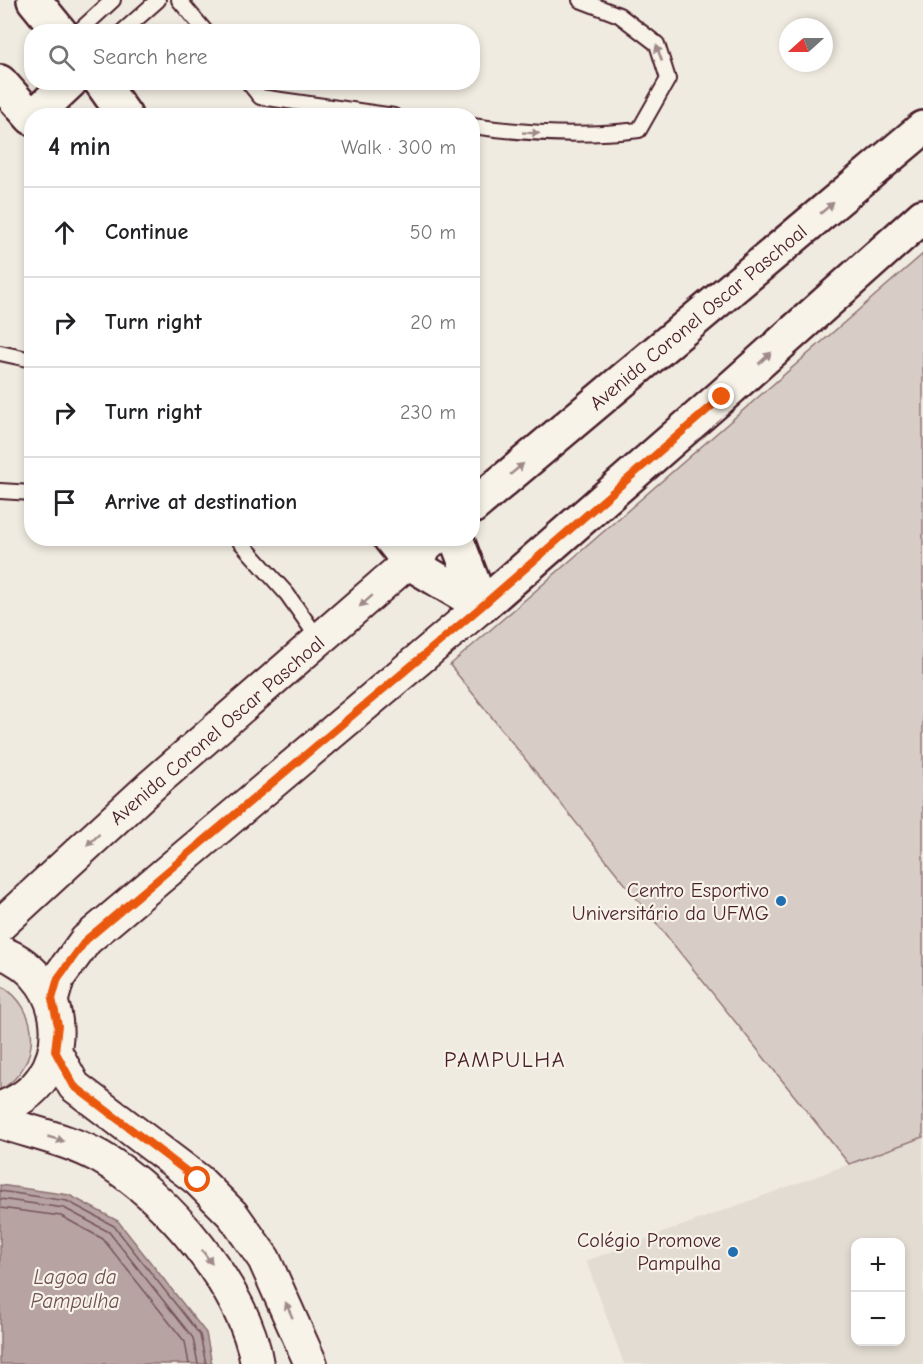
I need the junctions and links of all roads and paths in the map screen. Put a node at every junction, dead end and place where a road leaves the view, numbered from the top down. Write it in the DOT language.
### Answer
graph roads {
  1 [pos="34,0"];
  2 [pos="113,0"];
  3 [pos="158,0"];
  4 [pos="180,0"];
  5 [pos="580,0"];
  6 [pos="54,24"];
  7 [pos="87,24"];
  8 [pos="131,24"];
  9 [pos="200,24"];
  10 [pos="0,82"];
  11 [pos="62,90"];
  12 [pos="107,90"];
  13 [pos="254,90"];
  14 [pos="43,108"];
  15 [pos="119,108"];
  16 [pos="338,108"];
  17 [pos="24,109"];
  18 [pos="480,127"];
  19 [pos="923,128"];
  20 [pos="923,216"];
  21 [pos="0,353"];
  22 [pos="24,358"];
  23 [pos="0,491"];
  24 [pos="24,492"];
  25 [pos="480,500"];
  26 [pos="244,546"];
  27 [pos="459,546"];
  28 [pos="400,551"];
  29 [pos="482,606"];
  30 [pos="320,640"];
  31 [pos="0,925"];
  32 [pos="0,952"];
  33 [pos="52,999"];
  34 [pos="55,1051"];
  35 [pos="0,1108"];
  36 [pos="0,1122"];
  37 [pos="257,1364"];
  38 [pos="311,1364"];
  1 -- 6 [label="main road"];
  2 -- 7 [label="lane"];
  3 -- 8 [label="lane"];
  4 -- 9 [label="lane"];
  18 -- 5 [label="lane, one-way"];
  10 -- 17 [label="main road"];
  11 -- 14 [label="main road"];
  12 -- 15 [label="main road"];
  13 -- 16 [label="lane"];
  25 -- 19 [label="main road, Avenida Coronel Oscar Paschoal, one-way"];
  29 -- 20 [label="main road, one-way"];
  21 -- 22 [label="lane"];
  23 -- 24 [label="lane"];
  26 -- 30 [label="lane"];
  27 -- 29 [label="main road"];
  28 -- 29 [label="main road"];
  28 -- 30 [label="street, Avenida Coronel Oscar Paschoal, one-way"];
  29 -- 33 [label="street"];
  30 -- 31 [label="street, Avenida Coronel Oscar Paschoal, one-way"];
  32 -- 33 [label="street"];
  33 -- 34 [label="street"];
  34 -- 35 [label="street"];
  38 -- 34 [label="street, one-way"];
  36 -- 37 [label="street, one-way"];
}
